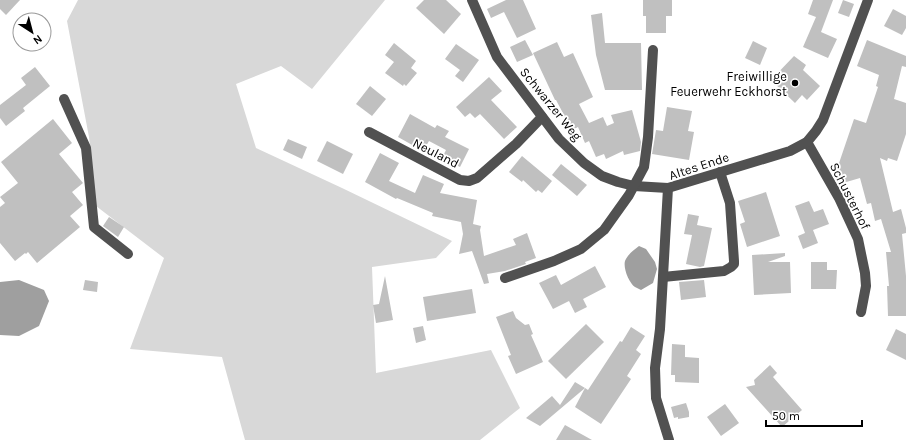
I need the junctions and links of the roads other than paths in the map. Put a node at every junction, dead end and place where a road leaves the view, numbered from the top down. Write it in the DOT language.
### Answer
graph roads {
  1 [pos="472,0"];
  2 [pos="868,0"];
  3 [pos="653,50"];
  4 [pos="64,99"];
  5 [pos="542,117"];
  6 [pos="369,132"];
  7 [pos="807,142"];
  8 [pos="720,172"];
  9 [pos="634,186"];
  10 [pos="668,188"];
  11 [pos="128,254"];
  12 [pos="663,277"];
  13 [pos="505,278"];
  14 [pos="861,312"];
  15 [pos="669,440"];
  1 -- 5 [label="street, Schwarzer Weg"];
  2 -- 7 [label="street, Altes Ende"];
  3 -- 9 [label="street"];
  4 -- 11 [label="street"];
  5 -- 6 [label="street, Neuland"];
  5 -- 9 [label="street, Schwarzer Weg"];
  7 -- 8 [label="street, Altes Ende"];
  7 -- 14 [label="street, Schusterhof"];
  8 -- 10 [label="street, Altes Ende"];
  8 -- 12 [label="street"];
  9 -- 10 [label="street, Schwarzer Weg"];
  9 -- 13 [label="street"];
  10 -- 12 [label="street, Altes Ende"];
  12 -- 15 [label="street, Altes Ende"];
}
